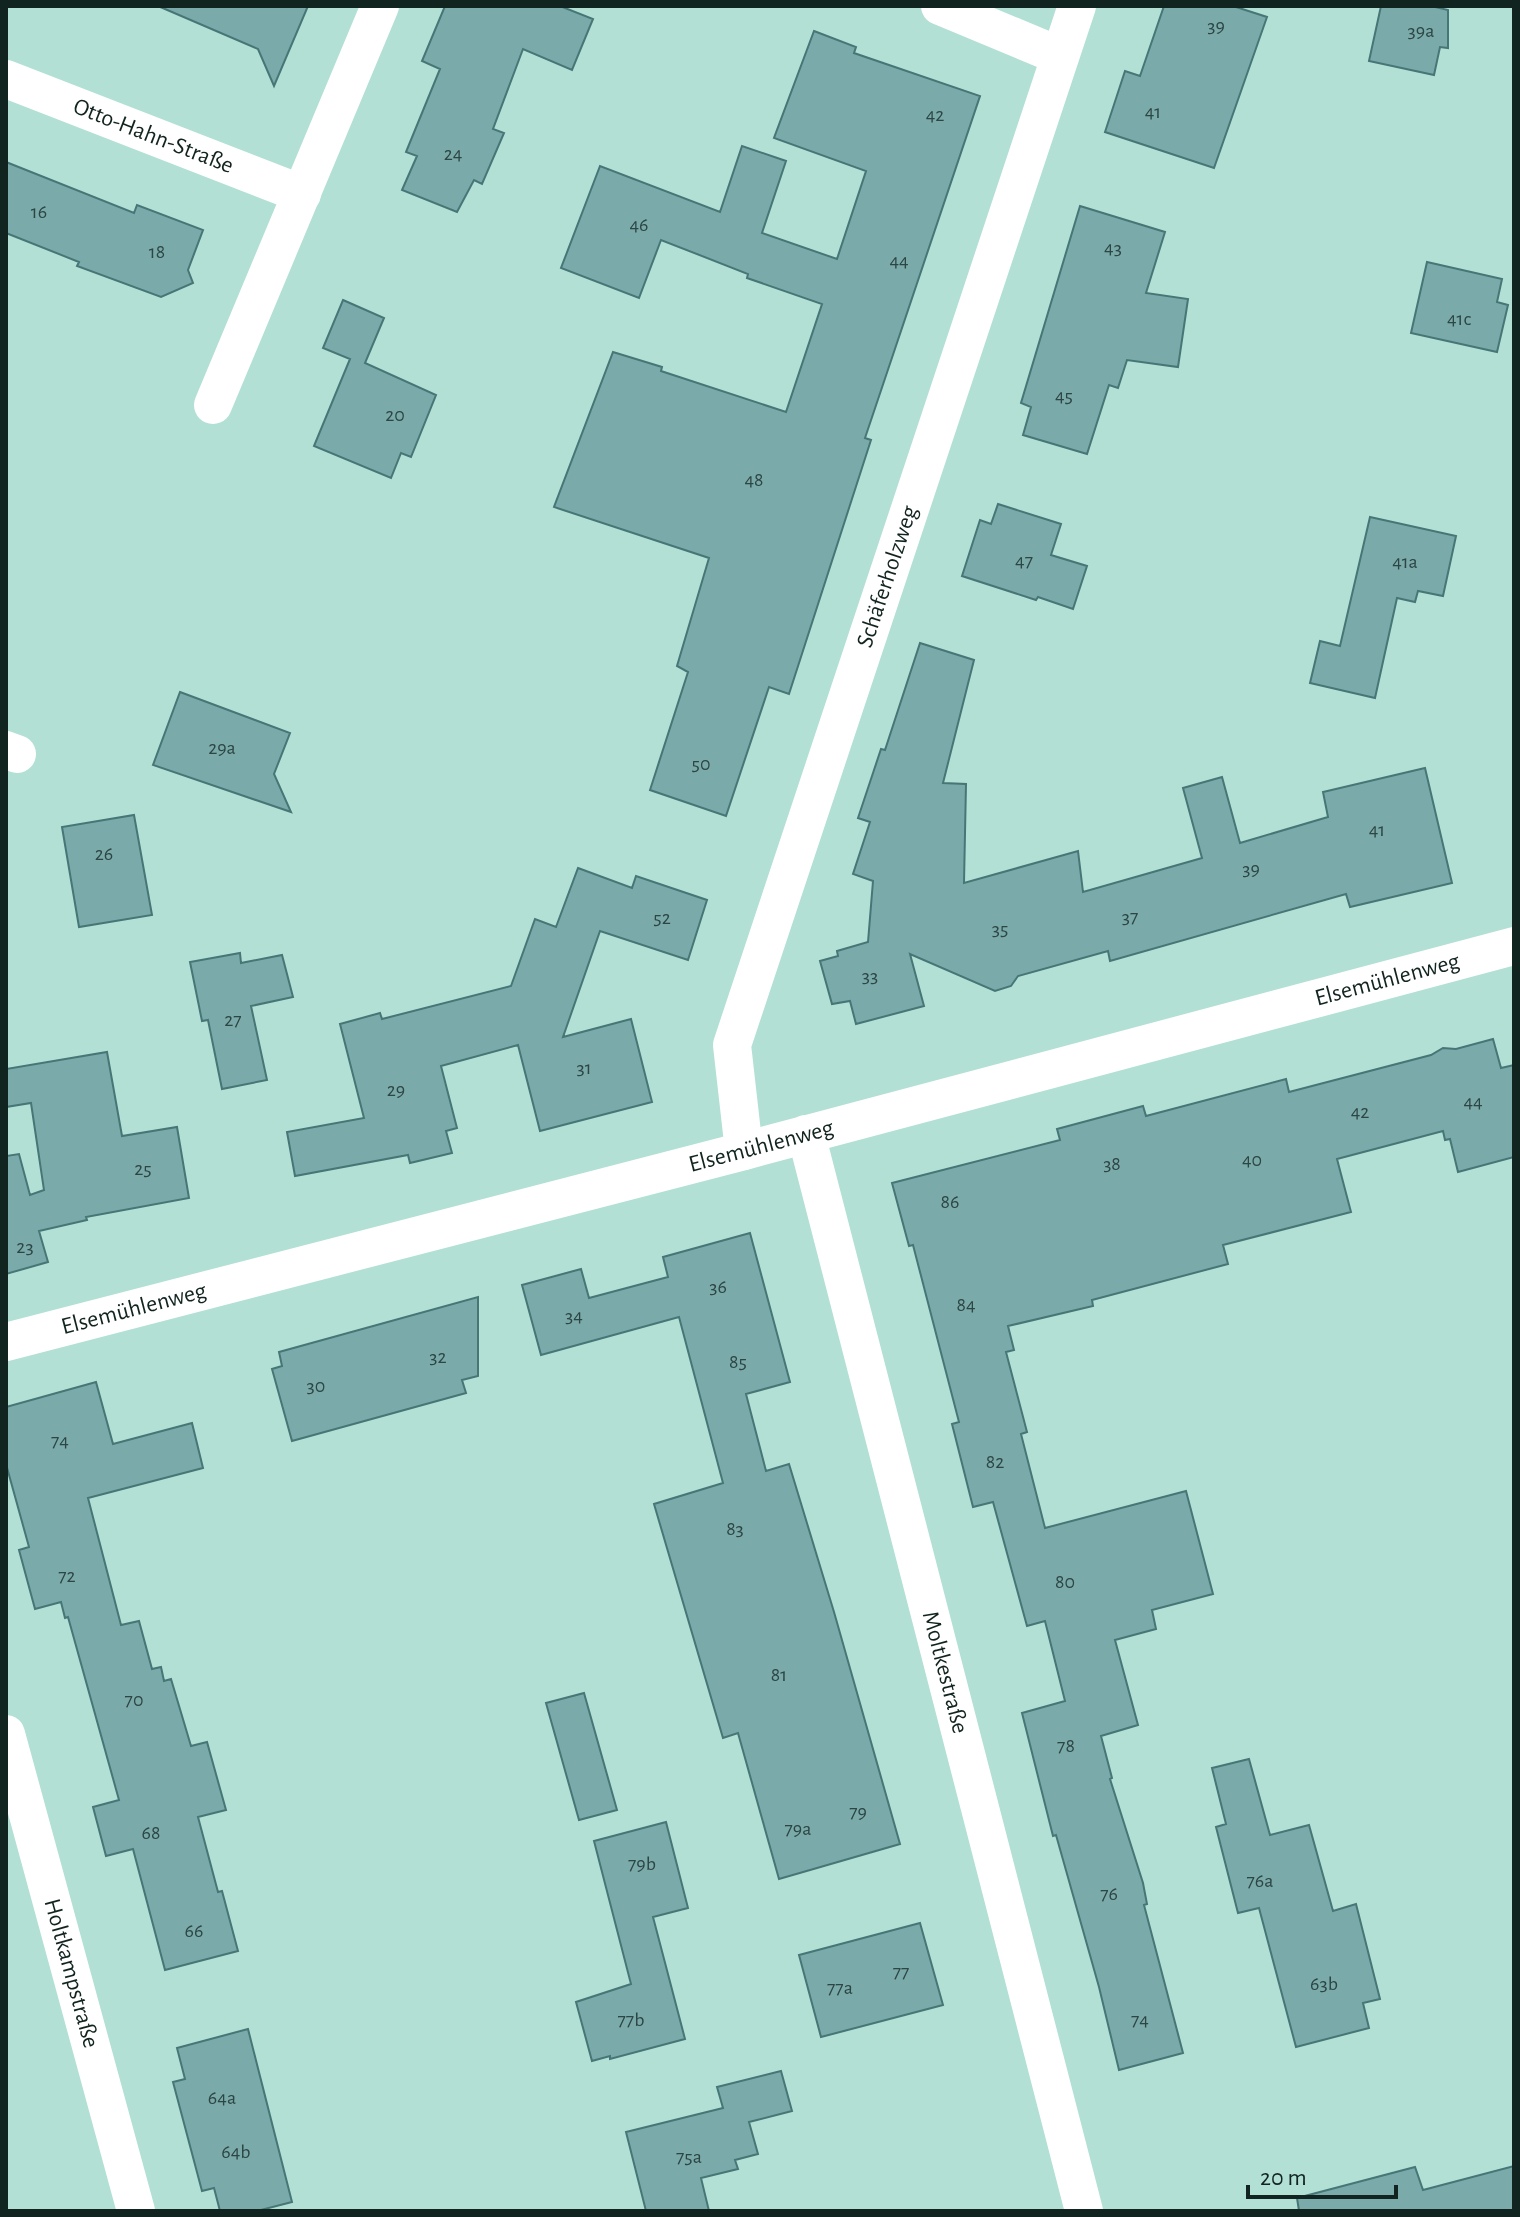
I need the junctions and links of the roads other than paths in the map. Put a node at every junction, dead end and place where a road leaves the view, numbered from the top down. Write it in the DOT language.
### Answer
graph roads {
  1 [pos="380,6"];
  2 [pos="940,6"];
  3 [pos="1077,6"];
  4 [pos="1060,56"];
  5 [pos="6,79"];
  6 [pos="302,194"];
  7 [pos="213,405"];
  8 [pos="1514,946"];
  9 [pos="806,1134"];
  10 [pos="744,1151"];
  11 [pos="6,1342"];
  12 [pos="6,1734"];
  13 [pos="132,2210"];
  14 [pos="1084,2211"];
  1 -- 6 [label="street"];
  2 -- 4 [label="street"];
  3 -- 4 [label="street, Schäferholzweg"];
  4 -- 10 [label="street, Schäferholzweg"];
  5 -- 6 [label="street, Otto-Hahn-Straße"];
  6 -- 7 [label="street"];
  8 -- 9 [label="street, Elsemühlenweg"];
  9 -- 10 [label="street, Elsemühlenweg"];
  9 -- 14 [label="street, Moltkestraße"];
  10 -- 11 [label="street, Elsemühlenweg"];
  12 -- 13 [label="street, Holtkampstraße"];
}
